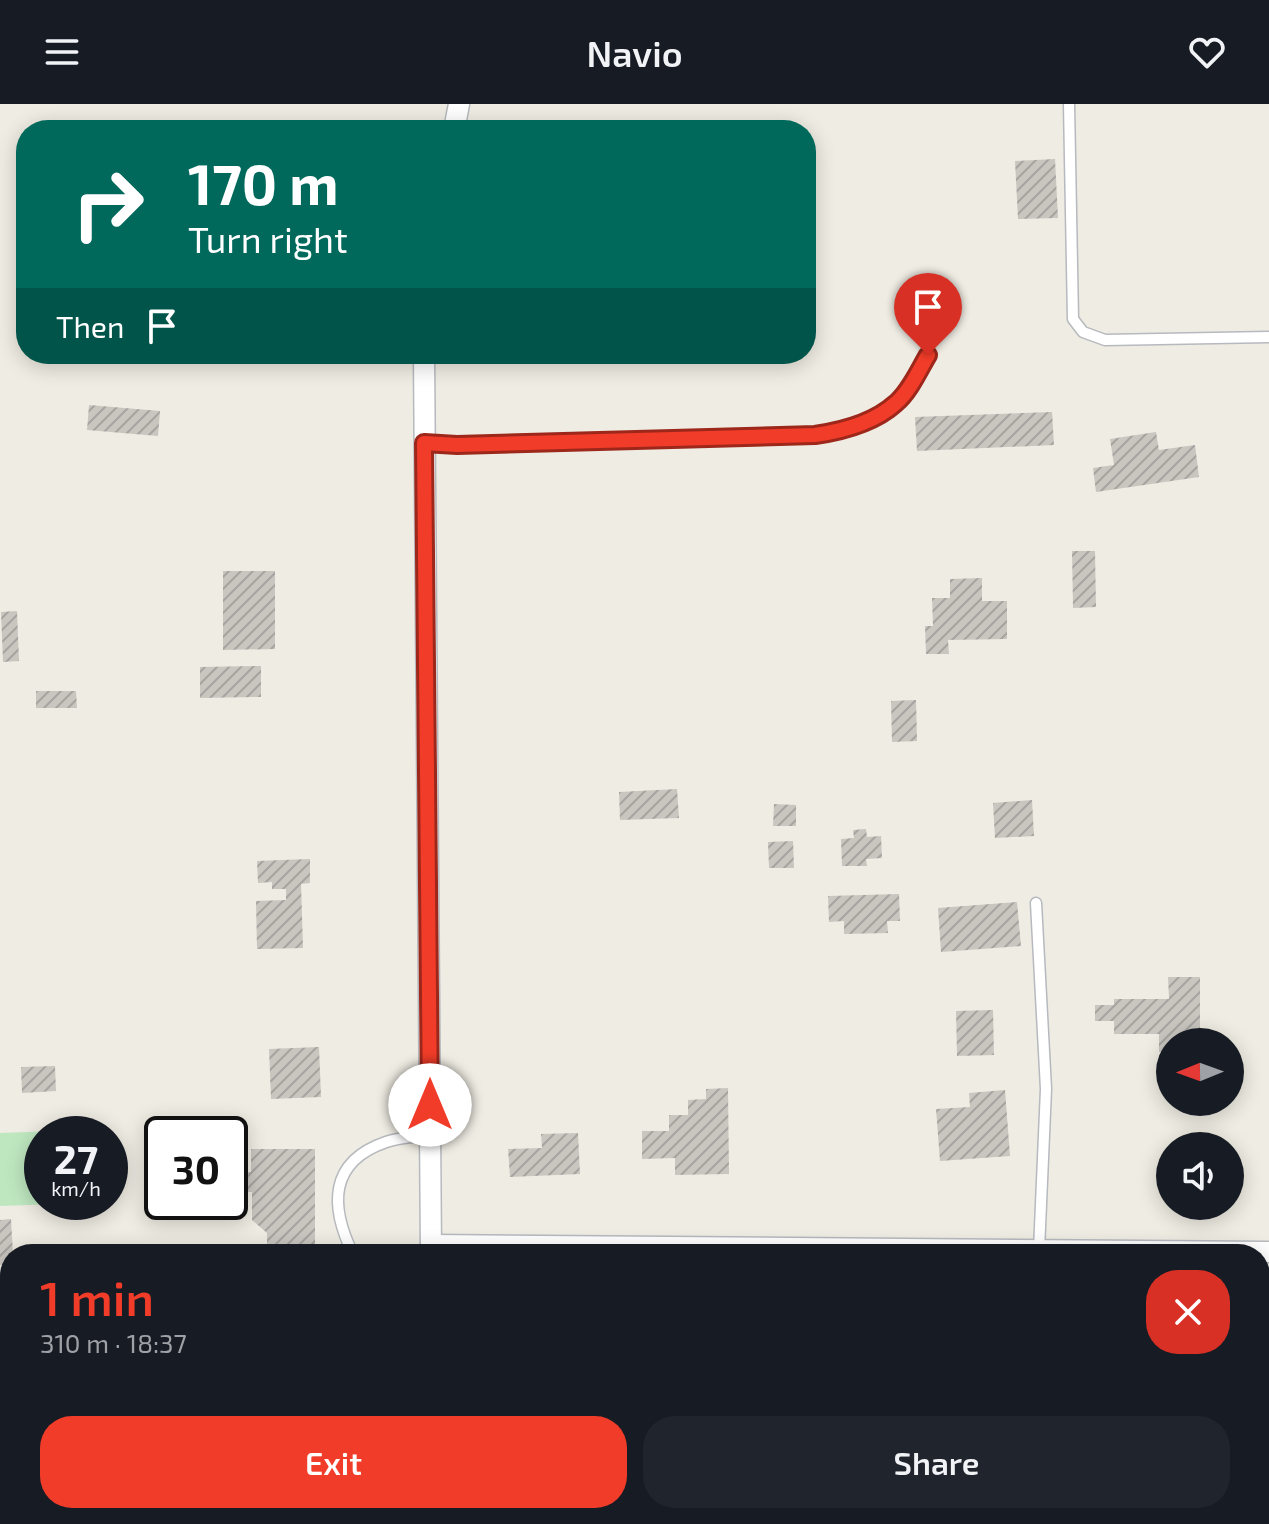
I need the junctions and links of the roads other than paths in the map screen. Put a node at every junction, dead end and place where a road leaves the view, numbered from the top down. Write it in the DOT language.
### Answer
graph roads {
  1 [pos="1069,104"];
  2 [pos="1269,337"];
  3 [pos="928,355"];
  4 [pos="424,364"];
  5 [pos="424,443"];
  6 [pos="1036,903"];
  7 [pos="430,1135"];
  8 [pos="349,1244"];
  9 [pos="431,1244"];
  10 [pos="1039,1244"];
  1 -- 2 [label="lane"];
  3 -- 5 [label="lane"];
  4 -- 5 [label="street"];
  5 -- 7 [label="street"];
  6 -- 10 [label="lane"];
  7 -- 8 [label="lane"];
  7 -- 9 [label="street"];
}
